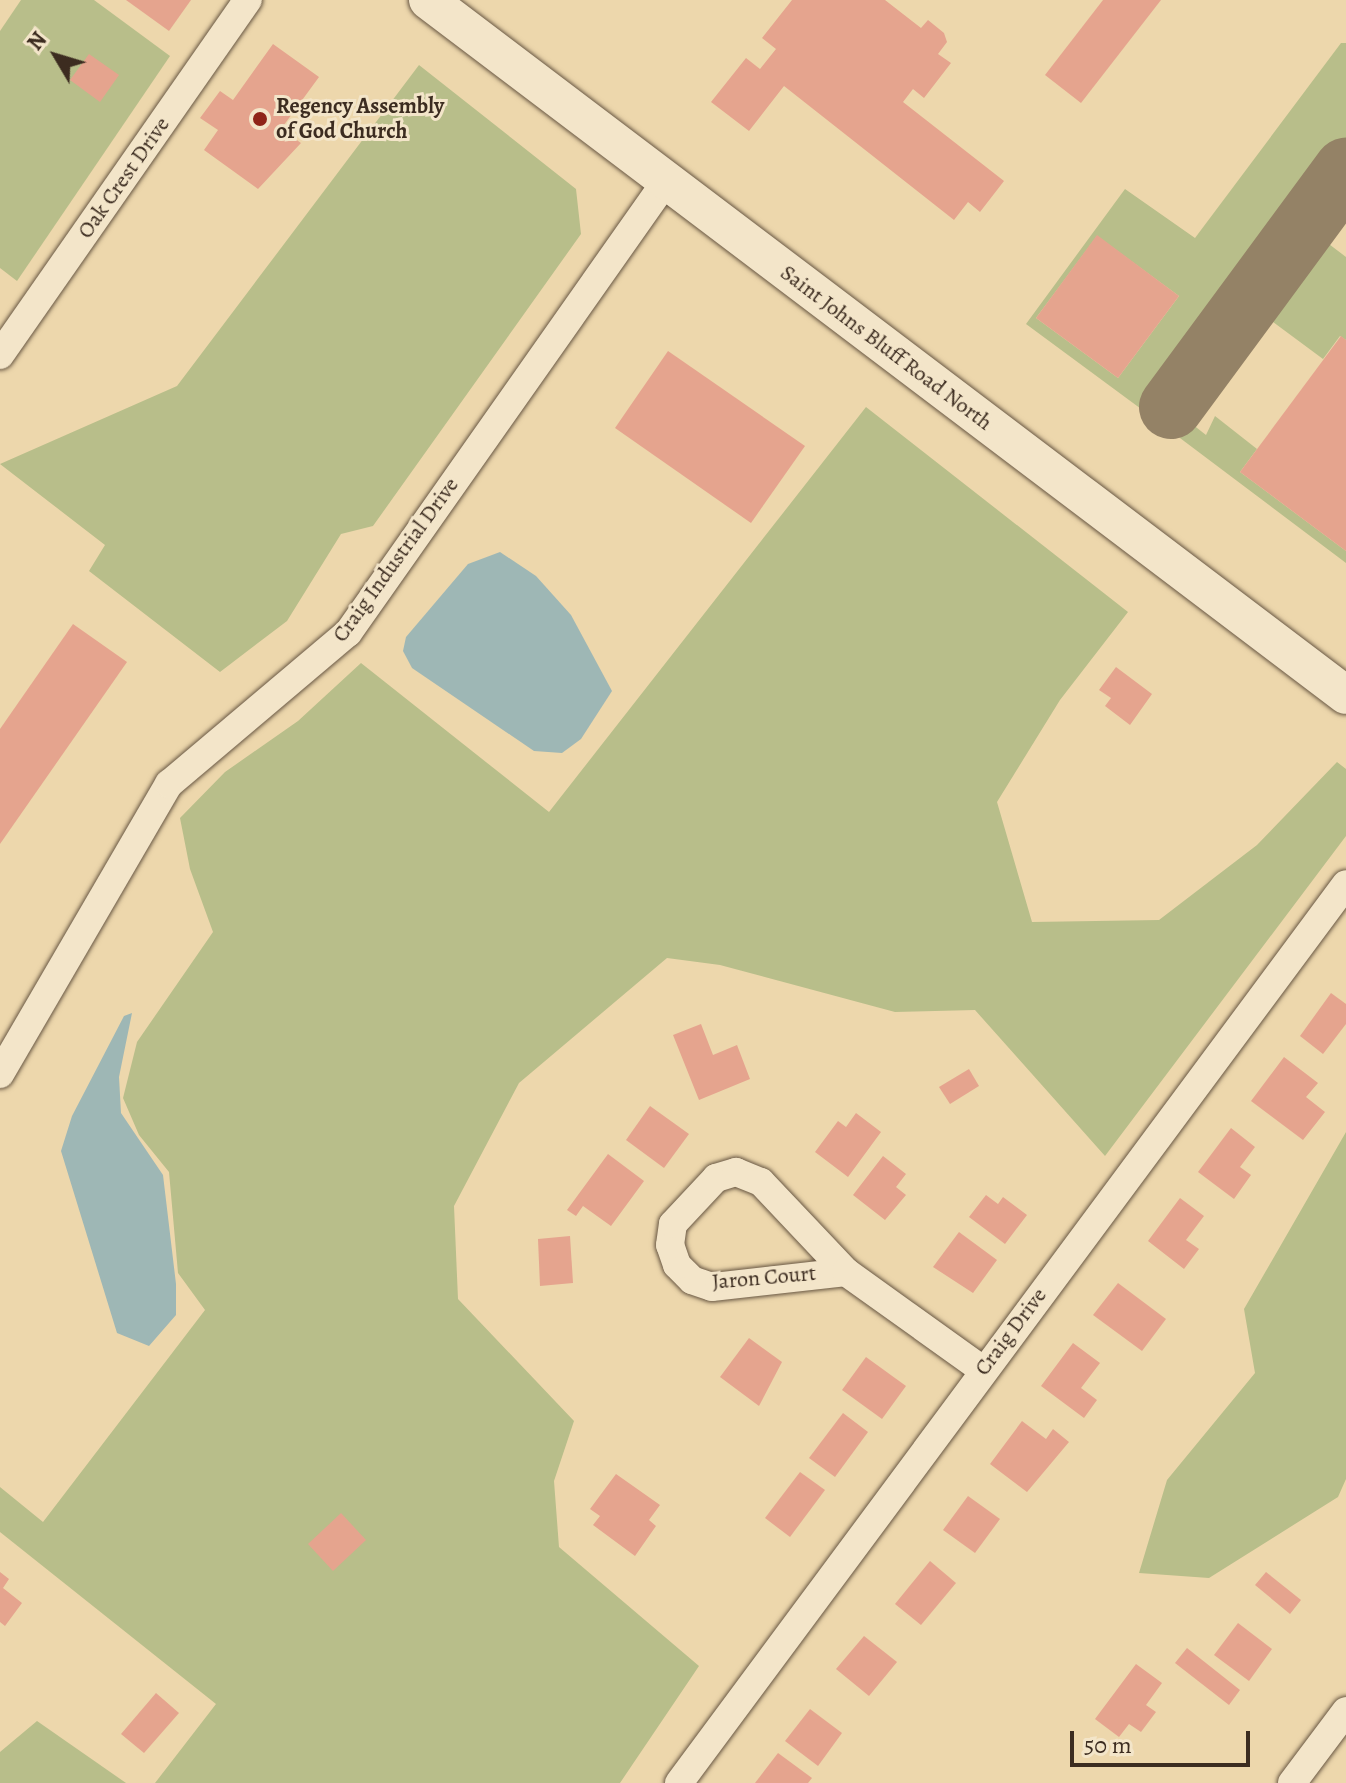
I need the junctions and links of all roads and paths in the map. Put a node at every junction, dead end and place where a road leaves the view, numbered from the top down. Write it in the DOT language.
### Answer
graph roads {
  1 [pos="248,0"];
  2 [pos="428,0"];
  3 [pos="666,181"];
  4 [pos="0,355"];
  5 [pos="1346,695"];
  6 [pos="1346,884"];
  7 [pos="0,1074"];
  8 [pos="846,1272"];
  9 [pos="983,1370"];
  10 [pos="1346,1711"];
  11 [pos="679,1783"];
  12 [pos="1292,1783"];
  1 -- 4 [label="street, Oak Crest Drive"];
  2 -- 3 [label="main road, Saint Johns Bluff Road North"];
  3 -- 5 [label="main road, Saint Johns Bluff Road North"];
  3 -- 7 [label="street, Craig Industrial Drive"];
  6 -- 9 [label="street, Craig Drive"];
  8 -- 8 [label="street, Jaron Court"];
  8 -- 9 [label="street, Jaron Court"];
  9 -- 11 [label="street, Craig Drive"];
  10 -- 12 [label="street"];
}
